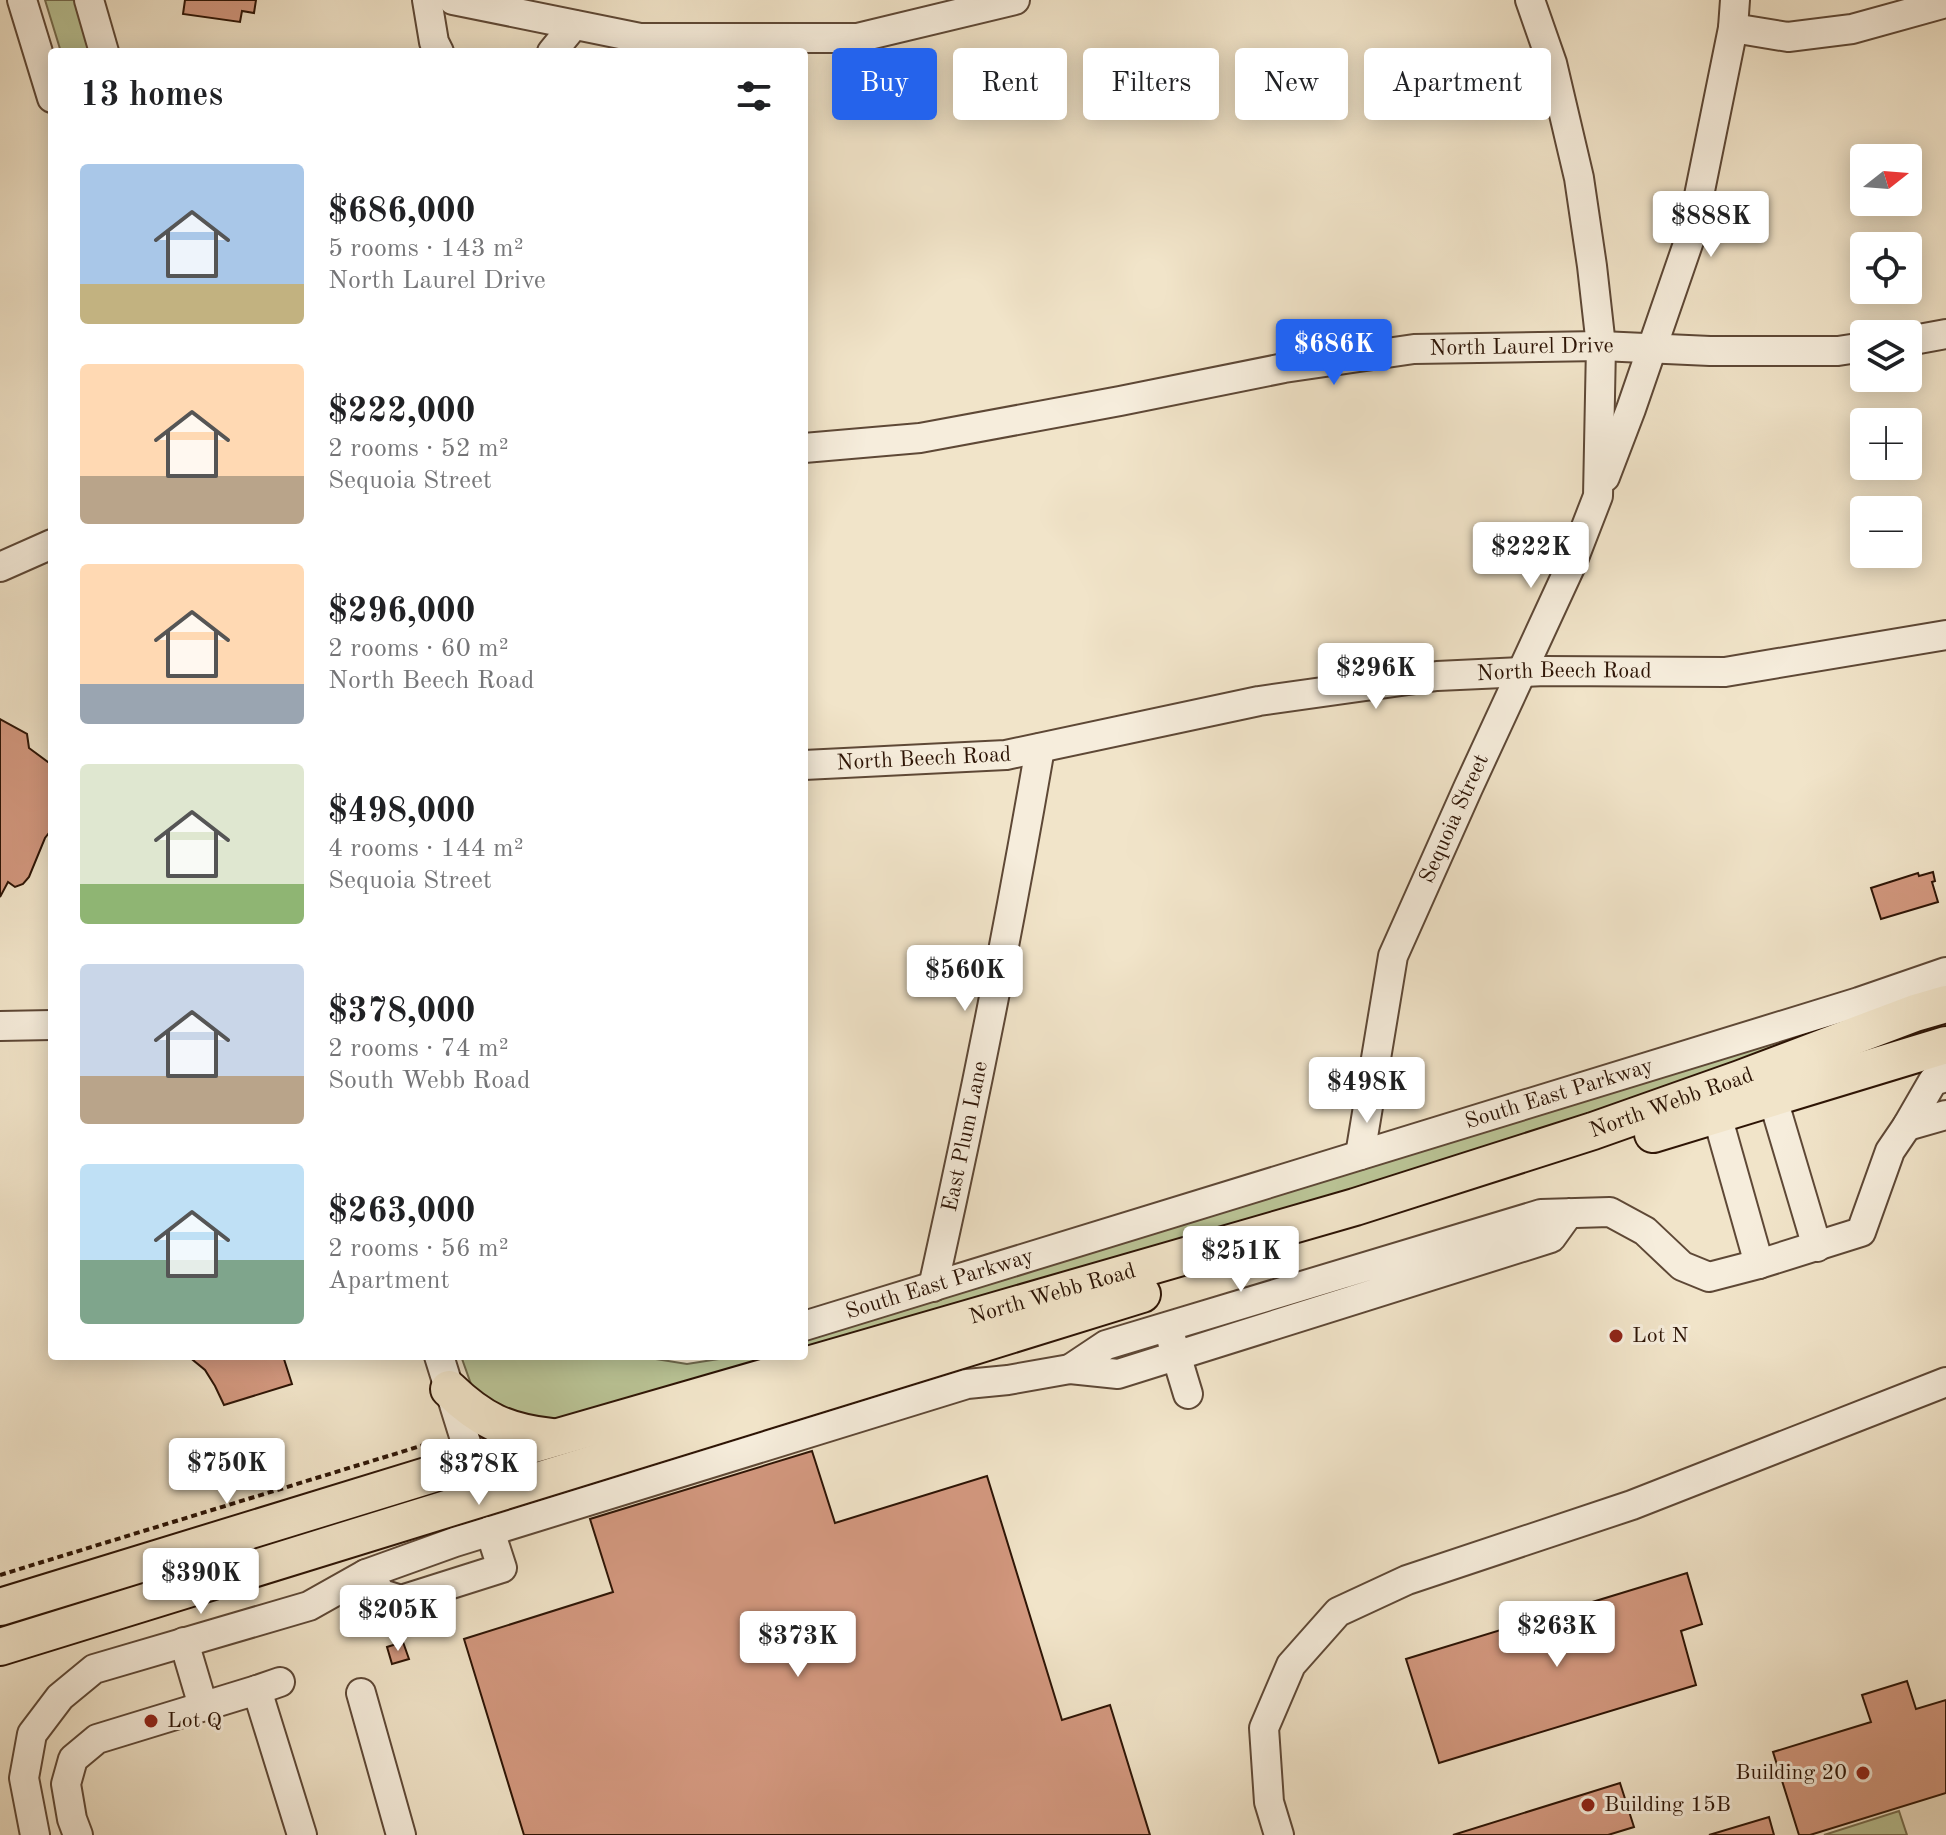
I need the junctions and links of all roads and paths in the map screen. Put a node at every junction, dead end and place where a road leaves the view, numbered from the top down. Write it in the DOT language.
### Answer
graph roads {
  1 [pos="22,0"];
  2 [pos="89,0"];
  3 [pos="427,0"];
  4 [pos="453,0"];
  5 [pos="1015,0"];
  6 [pos="1530,0"];
  7 [pos="1946,3"];
  8 [pos="1734,14"];
  9 [pos="574,25"];
  10 [pos="103,48"];
  11 [pos="437,48"];
  12 [pos="555,48"];
  13 [pos="48,85"];
  14 [pos="1946,334"];
  15 [pos="1922,338"];
  16 [pos="1601,346"];
  17 [pos="1652,348"];
  18 [pos="1850,349"];
  19 [pos="808,448"];
  20 [pos="1598,496"];
  21 [pos="48,546"];
  22 [pos="0,567"];
  23 [pos="1946,635"];
  24 [pos="1522,672"];
  25 [pos="1040,748"];
  26 [pos="808,765"];
  27 [pos="1946,972"];
  28 [pos="1946,1004"];
  29 [pos="48,1025"];
  30 [pos="0,1026"];
  31 [pos="1946,1045"];
  32 [pos="1946,1077"];
  33 [pos="1768,1084"];
  34 [pos="1713,1102"];
  35 [pos="1946,1115"];
  36 [pos="1907,1126"];
  37 [pos="1360,1155"];
  38 [pos="1817,1247"];
  39 [pos="1759,1264"];
  40 [pos="1364,1282"];
  41 [pos="933,1287"];
  42 [pos="808,1325"];
  43 [pos="1167,1327"];
  44 [pos="1177,1356"];
  45 [pos="1070,1369"];
  46 [pos="444,1372"];
  47 [pos="1946,1382"];
  48 [pos="1188,1394"];
  49 [pos="557,1438"];
  50 [pos="437,1441"];
  51 [pos="472,1462"];
  52 [pos="518,1487"];
  53 [pos="428,1515"];
  54 [pos="490,1531"];
  55 [pos="366,1574"];
  56 [pos="0,1575"];
  57 [pos="0,1607"];
  58 [pos="184,1642"];
  59 [pos="0,1647"];
  60 [pos="361,1693"];
  61 [pos="203,1706"];
  62 [pos="75,1827"];
  63 [pos="34,1832"];
  64 [pos="302,1835"];
  65 [pos="401,1835"];
  66 [pos="1279,1835"];
  1 -- 13 [label="street"];
  2 -- 10 [label="street"];
  3 -- 11 [label="street"];
  4 -- 9 [label="street"];
  5 -- 9 [label="street"];
  6 -- 16 [label="street, Sequoia Street"];
  7 -- 8 [label="street"];
  8 -- 17 [label="street, Sequoia Street"];
  9 -- 12 [label="street"];
  14 -- 15 [label="street"];
  16 -- 17 [label="street, North Laurel Drive"];
  16 -- 19 [label="street, North Laurel Drive"];
  16 -- 20 [label="street, Sequoia Street"];
  17 -- 18 [label="street, North Laurel Drive"];
  17 -- 20 [label="street, Sequoia Street"];
  20 -- 24 [label="street, Sequoia Street"];
  21 -- 22 [label="street"];
  23 -- 24 [label="street, North Beech Road"];
  24 -- 25 [label="street, North Beech Road"];
  24 -- 37 [label="street, Sequoia Street"];
  25 -- 26 [label="street, North Beech Road"];
  25 -- 41 [label="street, East Plum Lane"];
  27 -- 37 [label="street, South East Parkway"];
  28 -- 33 [label="main road, North Webb Road"];
  29 -- 30 [label="street"];
  31 -- 33 [label="main road, North Webb Road"];
  32 -- 36 [label="street"];
  33 -- 34 [label="main road, North Webb Road"];
  33 -- 38 [label="street"];
  34 -- 39 [label="street"];
  34 -- 49 [label="main road, North Webb Road"];
  34 -- 52 [label="main road, North Webb Road"];
  35 -- 36 [label="street"];
  36 -- 38 [label="street"];
  37 -- 41 [label="street, South East Parkway"];
  38 -- 39 [label="street"];
  39 -- 40 [label="street"];
  40 -- 43 [label="street"];
  40 -- 44 [label="street"];
  41 -- 42 [label="street, South East Parkway"];
  43 -- 44 [label="street"];
  43 -- 45 [label="street"];
  44 -- 45 [label="street"];
  44 -- 48 [label="street"];
  45 -- 54 [label="street"];
  46 -- 49 [label="main road"];
  46 -- 51 [label="street"];
  47 -- 66 [label="street"];
  49 -- 51 [label="main road, North Webb Road"];
  50 -- 56 [label="path"];
  51 -- 52 [label="main road"];
  51 -- 53 [label="main road"];
  51 -- 57 [label="main road, North Webb Road"];
  52 -- 53 [label="main road, North Webb Road"];
  53 -- 59 [label="main road, North Webb Road"];
  54 -- 55 [label="street"];
  54 -- 55 [label="street"];
  55 -- 58 [label="street"];
  58 -- 61 [label="street"];
  58 -- 63 [label="street"];
  60 -- 65 [label="street"];
  61 -- 62 [label="street"];
  61 -- 64 [label="street"];
  62 -- 63 [label="street"];
}
